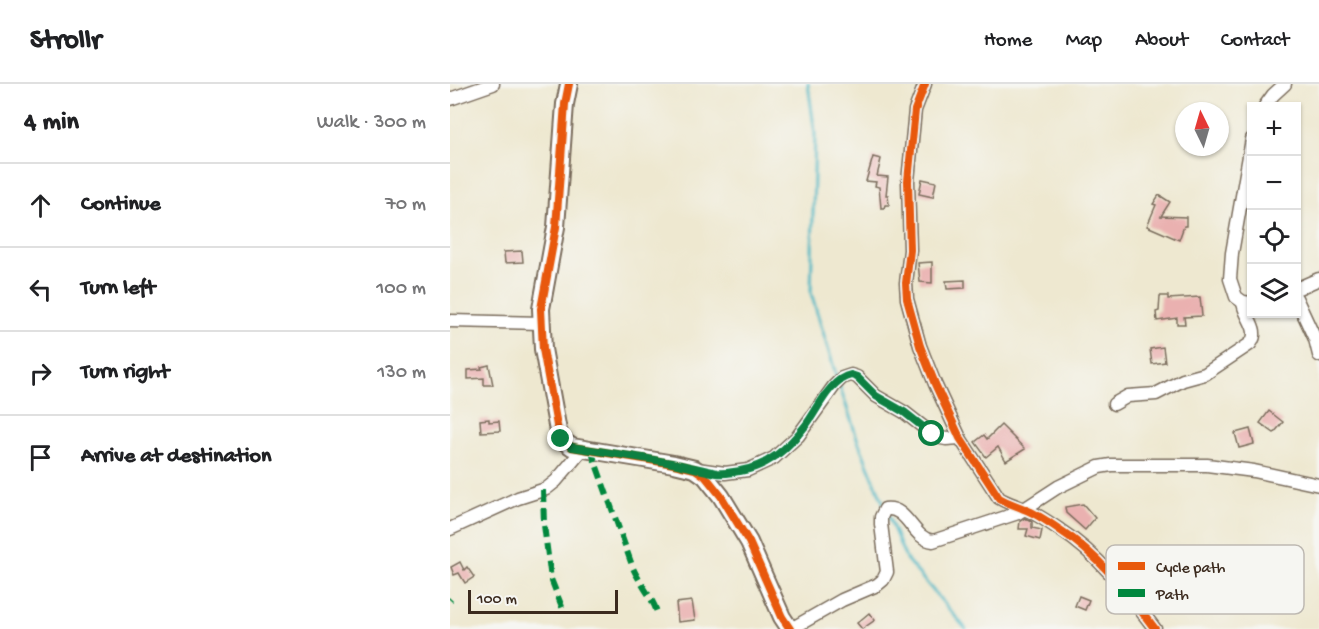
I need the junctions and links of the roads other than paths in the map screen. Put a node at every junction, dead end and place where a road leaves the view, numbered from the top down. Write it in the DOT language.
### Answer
graph roads {
  1 [pos="493,84"];
  2 [pos="569,84"];
  3 [pos="925,84"];
  4 [pos="1285,84"];
  5 [pos="450,99"];
  6 [pos="1268,102"];
  7 [pos="1248,156"];
  8 [pos="1319,279"];
  9 [pos="1301,287"];
  10 [pos="1247,303"];
  11 [pos="1301,309"];
  12 [pos="1247,317"];
  13 [pos="1248,318"];
  14 [pos="450,321"];
  15 [pos="541,323"];
  16 [pos="1319,355"];
  17 [pos="1114,404"];
  18 [pos="960,438"];
  19 [pos="583,449"];
  20 [pos="695,469"];
  21 [pos="1319,485"];
  22 [pos="1025,509"];
  23 [pos="450,529"];
  24 [pos="1106,572"];
  25 [pos="1143,614"];
  26 [pos="791,629"];
  27 [pos="1155,629"];
  1 -- 5 [label="street"];
  2 -- 15 [label="street"];
  3 -- 18 [label="street"];
  4 -- 6 [label="street"];
  7 -- 10 [label="street"];
  8 -- 9 [label="street"];
  10 -- 12 [label="street"];
  11 -- 16 [label="street"];
  13 -- 17 [label="street"];
  14 -- 15 [label="street"];
  15 -- 19 [label="street"];
  18 -- 20 [label="street"];
  18 -- 22 [label="street"];
  19 -- 20 [label="street"];
  19 -- 23 [label="street"];
  20 -- 26 [label="street"];
  21 -- 22 [label="street"];
  22 -- 24 [label="street"];
  22 -- 26 [label="street"];
  25 -- 27 [label="street"];
}
